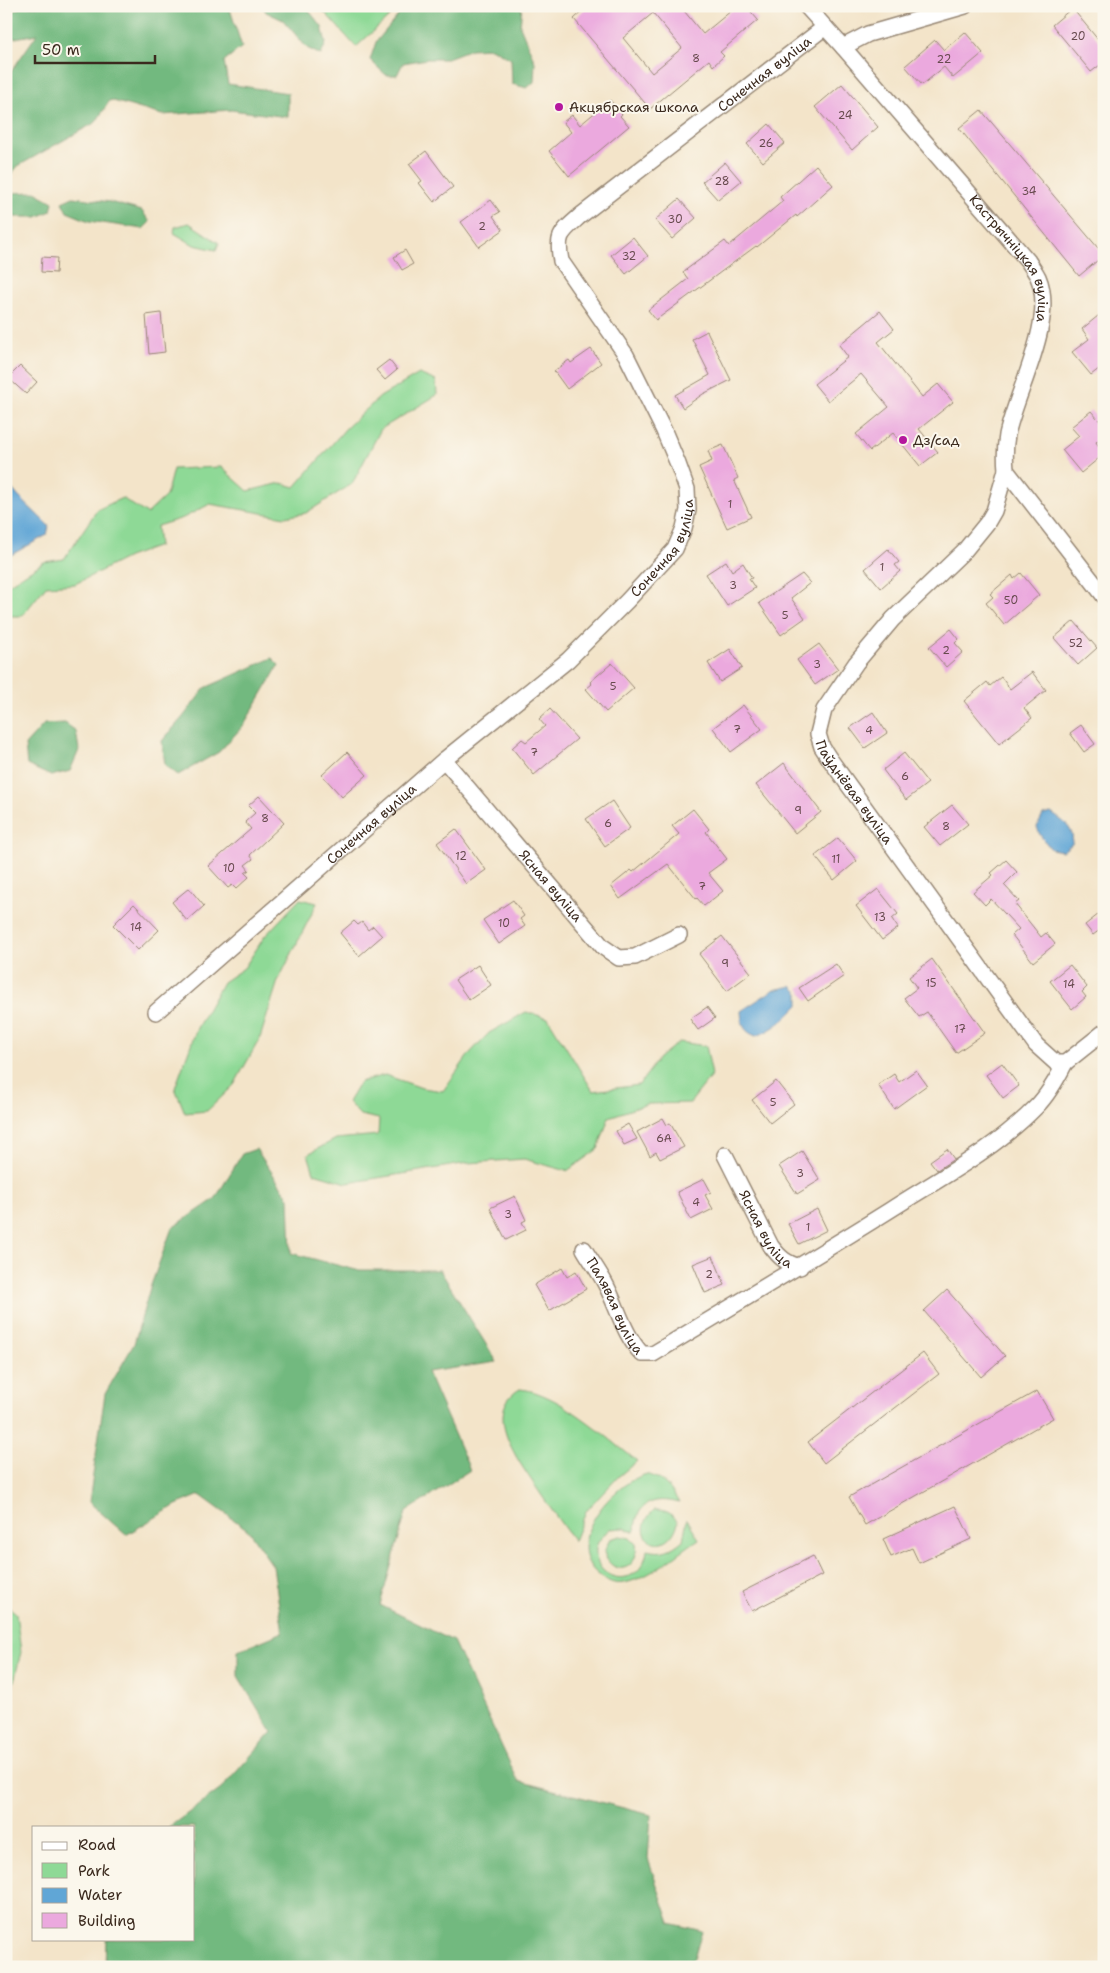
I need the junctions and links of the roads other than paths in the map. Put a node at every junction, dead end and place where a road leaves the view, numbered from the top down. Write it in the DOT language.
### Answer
graph roads {
  1 [pos="806,6"];
  2 [pos="965,6"];
  3 [pos="825,27"];
  4 [pos="843,47"];
  5 [pos="1006,470"];
  6 [pos="1104,596"];
  7 [pos="444,760"];
  8 [pos="679,934"];
  9 [pos="156,1012"];
  10 [pos="1104,1032"];
  11 [pos="1065,1063"];
  12 [pos="725,1155"];
  13 [pos="584,1249"];
  14 [pos="800,1267"];
  1 -- 3 [label="street, Кастрычніцкая вуліца"];
  2 -- 4 [label="street"];
  3 -- 4 [label="street, Кастрычніцкая вуліца"];
  3 -- 7 [label="street, Сонечная вуліца"];
  4 -- 5 [label="street, Кастрычніцкая вуліца"];
  5 -- 6 [label="street"];
  5 -- 11 [label="street, Паўднёвая вуліца"];
  7 -- 8 [label="street, Ясная вуліца"];
  7 -- 9 [label="street, Сонечная вуліца"];
  10 -- 11 [label="street"];
  11 -- 14 [label="street"];
  12 -- 14 [label="street, Ясная вуліца"];
  13 -- 14 [label="street, Палявая вуліца"];
}
